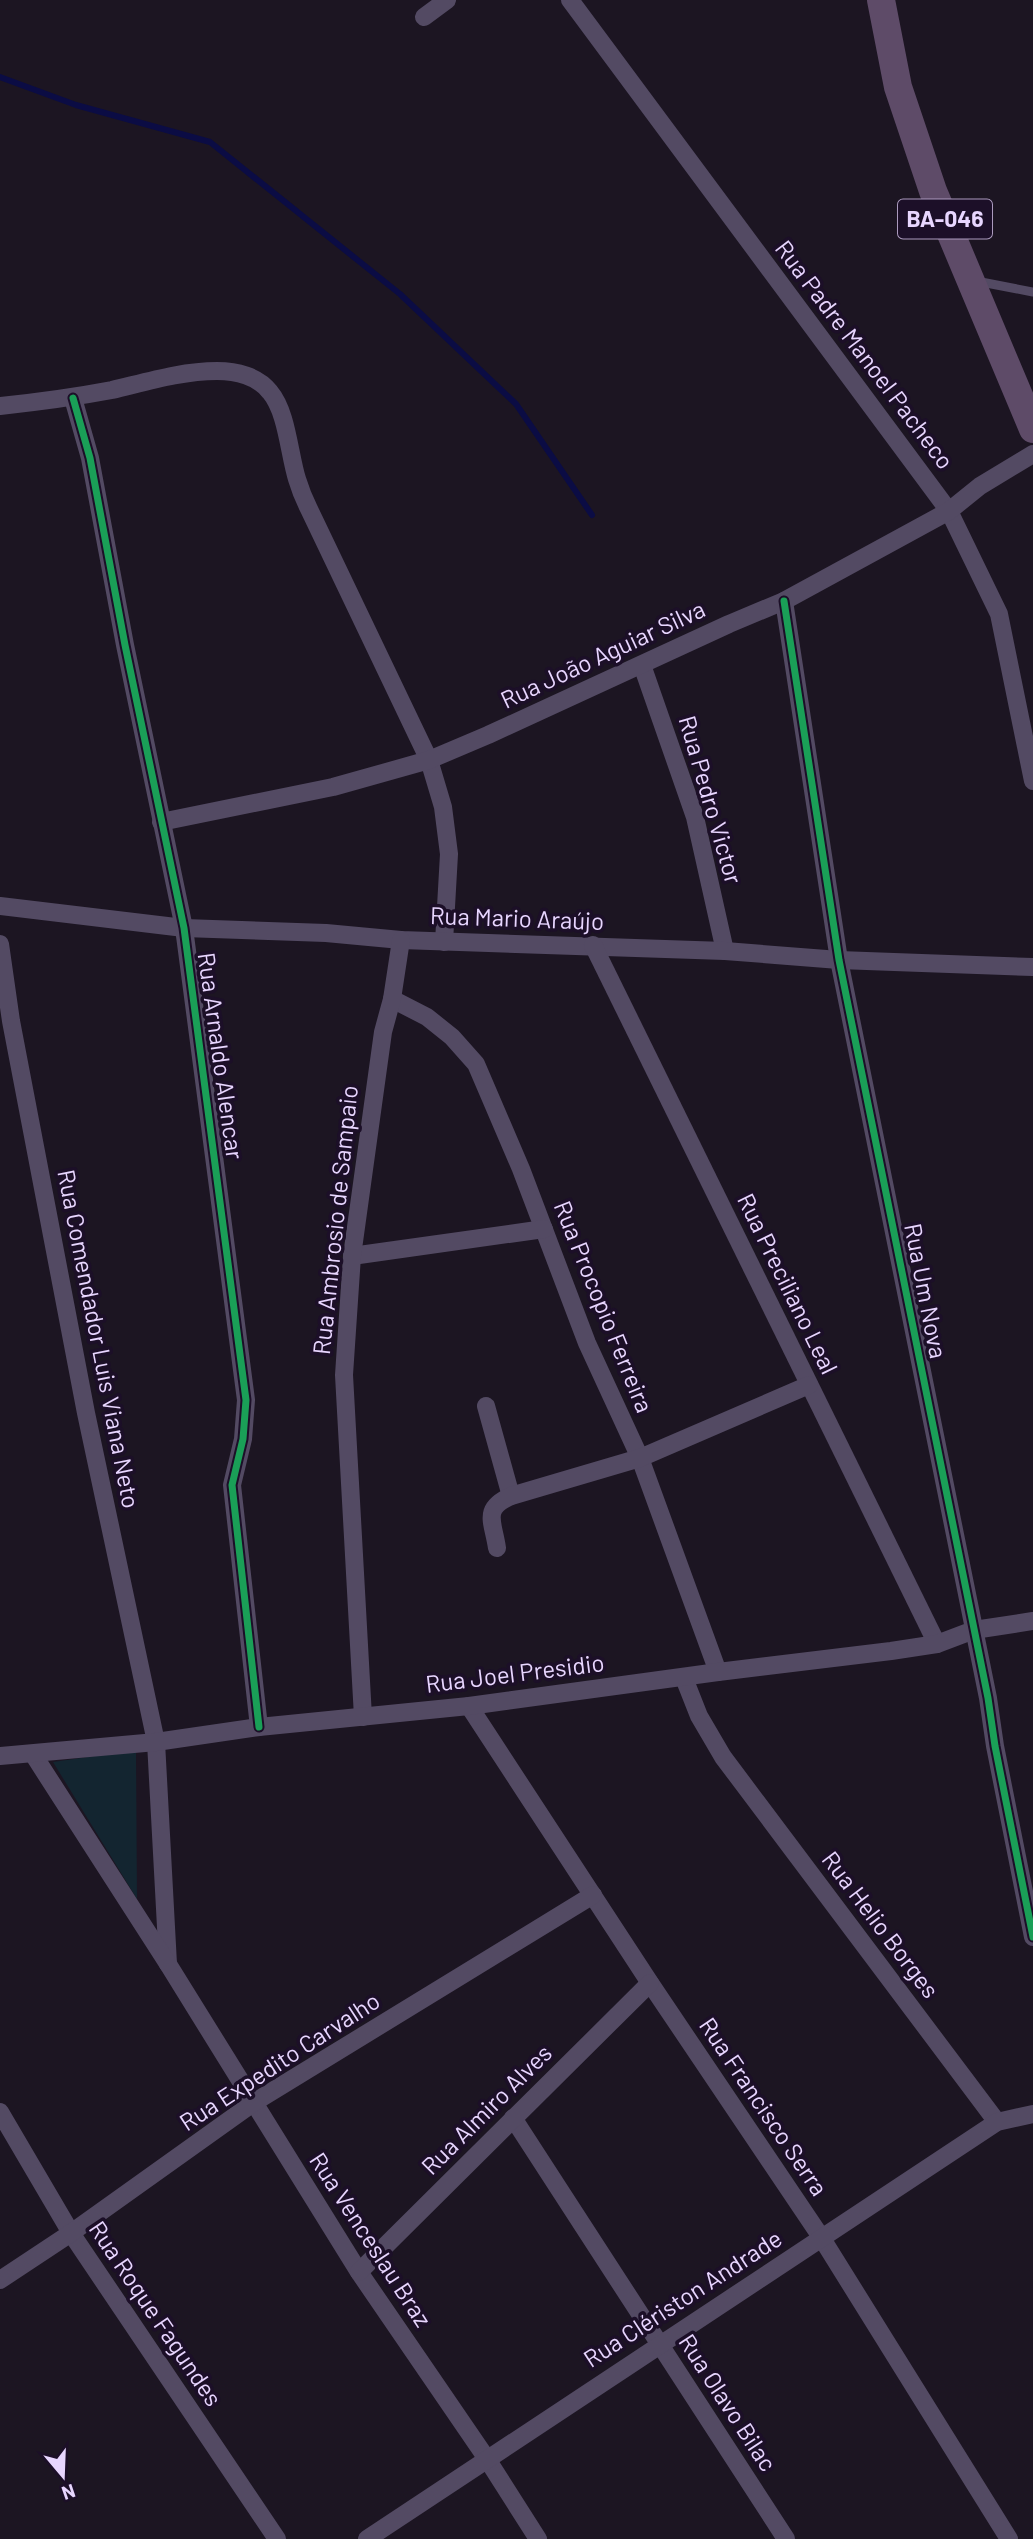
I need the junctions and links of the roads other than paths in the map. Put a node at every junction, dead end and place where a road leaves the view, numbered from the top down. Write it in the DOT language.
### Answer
graph roads {
  1 [pos="447,0"];
  2 [pos="570,0"];
  3 [pos="881,0"];
  4 [pos="424,17"];
  5 [pos="970,280"];
  6 [pos="1033,292"];
  7 [pos="73,398"];
  8 [pos="0,407"];
  9 [pos="1033,429"];
  10 [pos="1033,454"];
  11 [pos="949,511"];
  12 [pos="784,601"];
  13 [pos="642,665"];
  14 [pos="429,760"];
  15 [pos="1033,781"];
  16 [pos="161,822"];
  17 [pos="0,906"];
  18 [pos="184,928"];
  19 [pos="401,940"];
  20 [pos="444,942"];
  21 [pos="0,944"];
  22 [pos="593,945"];
  23 [pos="725,951"];
  24 [pos="839,960"];
  25 [pos="1033,967"];
  26 [pos="392,999"];
  27 [pos="544,1229"];
  28 [pos="352,1256"];
  29 [pos="809,1385"];
  30 [pos="485,1406"];
  31 [pos="640,1458"];
  32 [pos="511,1496"];
  33 [pos="497,1548"];
  34 [pos="1033,1621"];
  35 [pos="974,1630"];
  36 [pos="937,1644"];
  37 [pos="718,1672"];
  38 [pos="684,1678"];
  39 [pos="468,1706"];
  40 [pos="363,1717"];
  41 [pos="259,1727"];
  42 [pos="156,1742"];
  43 [pos="33,1754"];
  44 [pos="0,1756"];
  45 [pos="593,1895"];
  46 [pos="1033,1937"];
  47 [pos="168,1964"];
  48 [pos="650,1983"];
  49 [pos="253,2103"];
  50 [pos="0,2112"];
  51 [pos="1033,2114"];
  52 [pos="513,2118"];
  53 [pos="997,2122"];
  54 [pos="71,2233"];
  55 [pos="821,2237"];
  56 [pos="359,2272"];
  57 [pos="0,2280"];
  58 [pos="659,2343"];
  59 [pos="487,2459"];
  60 [pos="277,2539"];
  61 [pos="367,2539"];
  62 [pos="538,2539"];
  63 [pos="786,2539"];
  64 [pos="1009,2539"];
  1 -- 4 [label="street"];
  2 -- 11 [label="street, Rua Padre Manoel Pacheco"];
  3 -- 5 [label="main road, BA-046"];
  5 -- 6 [label="lane"];
  5 -- 9 [label="main road, BA-046"];
  7 -- 8 [label="street"];
  7 -- 14 [label="street"];
  7 -- 16 [label="street, Rua Arnaldo Alencar"];
  10 -- 11 [label="street, Rua João Aguiar Silva"];
  11 -- 12 [label="street, Rua João Aguiar Silva"];
  11 -- 15 [label="street, Rua Padre Manoel Pacheco"];
  12 -- 13 [label="street, Rua João Aguiar Silva"];
  12 -- 24 [label="street, Rua Um Nova"];
  13 -- 14 [label="street, Rua João Aguiar Silva"];
  13 -- 23 [label="street, Rua Pedro Victor"];
  14 -- 16 [label="street, Rua João Aguiar Silva"];
  14 -- 20 [label="street"];
  16 -- 18 [label="street, Rua Arnaldo Alencar"];
  17 -- 18 [label="street, Rua Mario Araújo"];
  18 -- 19 [label="street, Rua Mario Araújo"];
  18 -- 41 [label="street, Rua Arnaldo Alencar"];
  19 -- 20 [label="street, Rua Mario Araújo"];
  19 -- 26 [label="street, Rua Ambrosio de Sampaio"];
  20 -- 22 [label="street, Rua Mario Araújo"];
  21 -- 42 [label="street, Rua Comendador Luis Viana Neto"];
  22 -- 23 [label="street, Rua Mario Araújo"];
  22 -- 29 [label="street, Rua Preciliano Leal"];
  23 -- 24 [label="street, Rua Mario Araújo"];
  24 -- 25 [label="street, Rua Mario Araújo"];
  24 -- 35 [label="street, Rua Um Nova"];
  26 -- 27 [label="street, Rua Procopio Ferreira"];
  26 -- 28 [label="street, Rua Ambrosio de Sampaio"];
  27 -- 28 [label="street"];
  27 -- 31 [label="street, Rua Procopio Ferreira"];
  28 -- 40 [label="street, Rua Ambrosio de Sampaio"];
  29 -- 31 [label="street"];
  29 -- 36 [label="street, Rua Preciliano Leal"];
  30 -- 32 [label="street"];
  31 -- 32 [label="street"];
  31 -- 37 [label="street, Rua Procopio Ferreira"];
  32 -- 33 [label="street"];
  34 -- 35 [label="street, Rua Joel Presidio"];
  35 -- 36 [label="street, Rua Joel Presidio"];
  35 -- 46 [label="street, Rua Um Nova"];
  36 -- 37 [label="street, Rua Joel Presidio"];
  37 -- 38 [label="street, Rua Joel Presidio"];
  38 -- 39 [label="street, Rua Joel Presidio"];
  38 -- 53 [label="street, Rua Helio Borges"];
  39 -- 40 [label="street, Rua Joel Presidio"];
  39 -- 45 [label="street, Rua Francisco Serra"];
  40 -- 41 [label="street, Rua Joel Presidio"];
  41 -- 42 [label="street, Rua Joel Presidio"];
  42 -- 43 [label="street, Rua Joel Presidio"];
  42 -- 47 [label="street, Rua Comendador Luis Viana Neto"];
  43 -- 44 [label="street, Rua Joel Presidio"];
  43 -- 47 [label="street, Rua Venceslau Braz"];
  45 -- 48 [label="street, Rua Francisco Serra"];
  45 -- 49 [label="street, Rua Expedito Carvalho"];
  47 -- 49 [label="street, Rua Venceslau Braz"];
  48 -- 52 [label="street, Rua Almiro Alves"];
  48 -- 55 [label="street, Rua Francisco Serra"];
  49 -- 54 [label="street, Rua Expedito Carvalho"];
  49 -- 56 [label="street, Rua Venceslau Braz"];
  50 -- 54 [label="street, Rua Roque Fagundes"];
  51 -- 53 [label="street, Rua Clériston Andrade"];
  52 -- 56 [label="street, Rua Almiro Alves"];
  52 -- 58 [label="street, Rua Olavo Bilac"];
  53 -- 55 [label="street, Rua Clériston Andrade"];
  54 -- 57 [label="street, Rua Expedito Carvalho"];
  54 -- 60 [label="street, Rua Roque Fagundes"];
  55 -- 58 [label="street, Rua Clériston Andrade"];
  55 -- 64 [label="street, Rua Francisco Serra"];
  56 -- 59 [label="street, Rua Venceslau Braz"];
  58 -- 59 [label="street, Rua Clériston Andrade"];
  58 -- 63 [label="street, Rua Olavo Bilac"];
  59 -- 61 [label="street, Rua Clériston Andrade"];
  59 -- 62 [label="street, Rua Venceslau Braz"];
}
